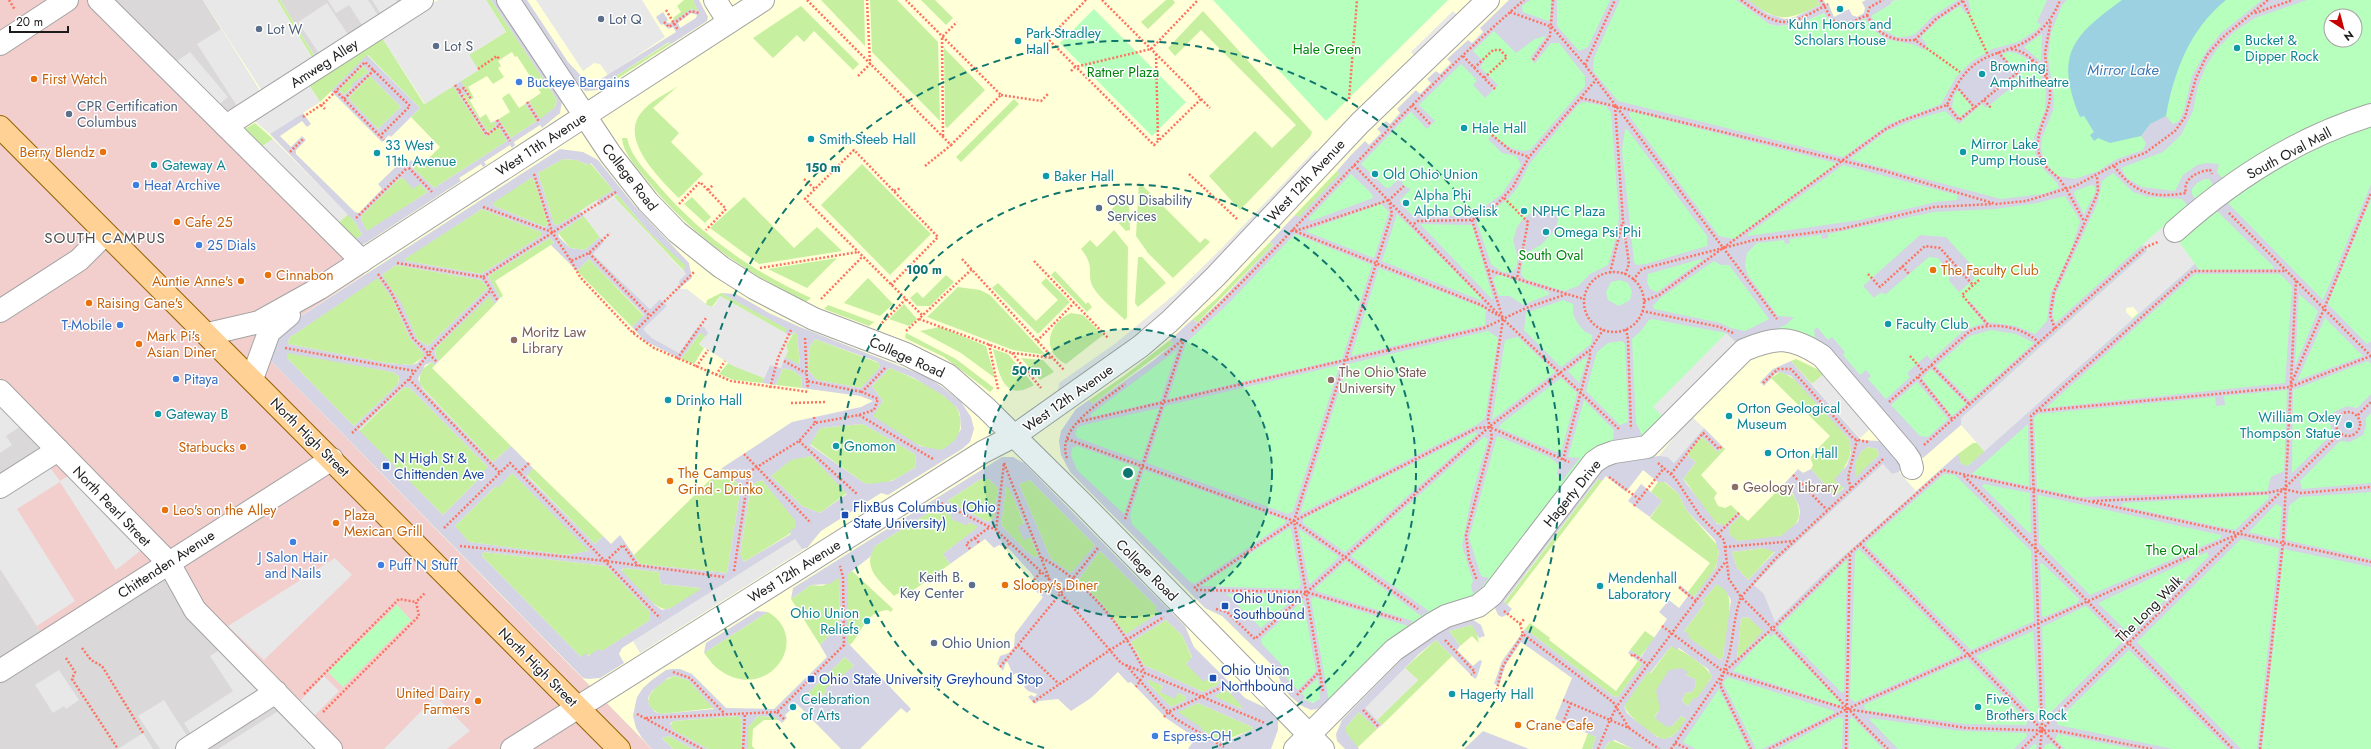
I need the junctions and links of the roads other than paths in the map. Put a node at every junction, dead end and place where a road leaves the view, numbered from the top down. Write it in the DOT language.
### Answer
graph roads {
  1 [pos="67,0"];
  2 [pos="99,0"];
  3 [pos="422,0"];
  4 [pos="508,0"];
  5 [pos="763,0"];
  6 [pos="1496,6"];
  7 [pos="710,7"];
  8 [pos="729,22"];
  9 [pos="0,44"];
  10 [pos="2371,115"];
  11 [pos="585,116"];
  12 [pos="226,126"];
  13 [pos="0,127"];
  14 [pos="105,234"];
  15 [pos="2167,236"];
  16 [pos="370,267"];
  17 [pos="320,288"];
  18 [pos="0,311"];
  19 [pos="208,334"];
  20 [pos="252,379"];
  21 [pos="0,391"];
  22 [pos="1014,436"];
  23 [pos="58,450"];
  24 [pos="332,458"];
  25 [pos="1916,458"];
  26 [pos="0,487"];
  27 [pos="169,563"];
  28 [pos="0,671"];
  29 [pos="283,700"];
  30 [pos="578,707"];
  31 [pos="1309,744"];
  32 [pos="187,749"];
  33 [pos="331,749"];
  34 [pos="512,749"];
  35 [pos="619,749"];
  1 -- 9 [label="street"];
  2 -- 12 [label="street"];
  3 -- 12 [label="street, Amweg Alley"];
  4 -- 11 [label="street, College Road"];
  5 -- 8 [label="street, West 11th Avenue"];
  6 -- 22 [label="street, West 12th Avenue"];
  7 -- 8 [label="street"];
  8 -- 11 [label="street, West 11th Avenue"];
  10 -- 15 [label="street, South Oval Mall"];
  11 -- 16 [label="street, West 11th Avenue"];
  11 -- 22 [label="street, College Road"];
  12 -- 16 [label="street"];
  13 -- 14 [label="main road, North High Street"];
  14 -- 18 [label="street"];
  14 -- 19 [label="main road, North High Street"];
  16 -- 17 [label="street, West 11th Avenue"];
  17 -- 19 [label="street, West 11th Avenue"];
  17 -- 20 [label="street, West 11th Avenue"];
  19 -- 20 [label="main road, North High Street"];
  20 -- 24 [label="main road, North High Street"];
  21 -- 23 [label="street, North Pearl Street"];
  22 -- 30 [label="street, West 12th Avenue"];
  22 -- 31 [label="street, College Road"];
  23 -- 26 [label="street"];
  23 -- 27 [label="street, North Pearl Street"];
  24 -- 27 [label="street, Chittenden Avenue"];
  24 -- 30 [label="main road, North High Street"];
  25 -- 31 [label="street, Hagerty Drive"];
  27 -- 28 [label="street, Chittenden Avenue"];
  27 -- 29 [label="street, North Pearl Street"];
  29 -- 32 [label="street"];
  29 -- 33 [label="street, North Pearl Street"];
  30 -- 34 [label="street, West 12th Avenue"];
  30 -- 35 [label="main road, North High Street"];
}
